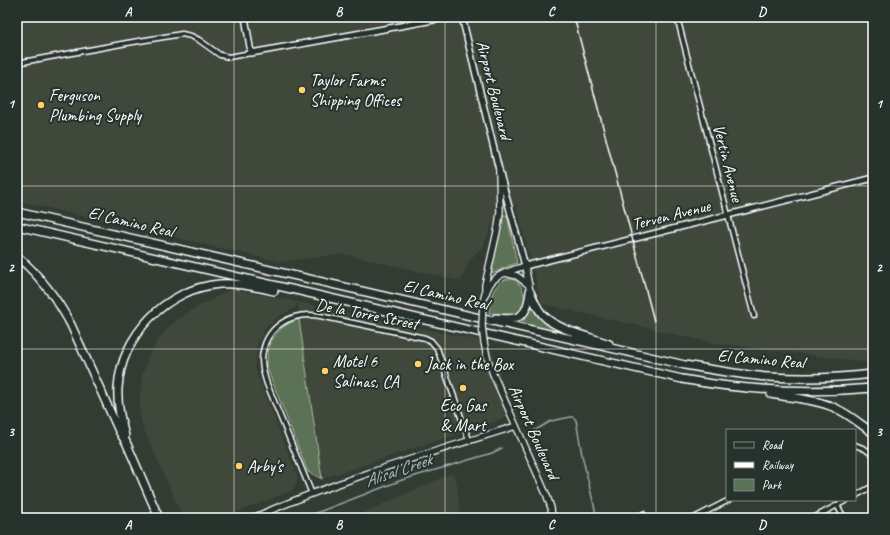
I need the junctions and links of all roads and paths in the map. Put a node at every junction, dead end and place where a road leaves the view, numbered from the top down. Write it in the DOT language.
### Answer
graph roads {
  1 [pos="245,17"];
  2 [pos="450,17"];
  3 [pos="462,17"];
  4 [pos="677,17"];
  5 [pos="251,53"];
  6 [pos="17,63"];
  7 [pos="499,170"];
  8 [pos="873,178"];
  9 [pos="17,212"];
  10 [pos="728,215"];
  11 [pos="17,226"];
  12 [pos="17,256"];
  13 [pos="525,266"];
  14 [pos="505,272"];
  15 [pos="530,289"];
  16 [pos="293,290"];
  17 [pos="485,294"];
  18 [pos="446,310"];
  19 [pos="754,316"];
  20 [pos="655,358"];
  21 [pos="873,369"];
  22 [pos="873,374"];
  23 [pos="799,378"];
  24 [pos="740,388"];
  25 [pos="873,388"];
  26 [pos="516,426"];
  27 [pos="873,433"];
  28 [pos="469,440"];
  29 [pos="126,442"];
  30 [pos="856,445"];
  31 [pos="873,455"];
  32 [pos="873,486"];
  33 [pos="312,494"];
  34 [pos="856,495"];
  35 [pos="726,501"];
  36 [pos="845,501"];
  37 [pos="837,505"];
  38 [pos="160,518"];
  39 [pos="253,518"];
  40 [pos="552,518"];
  41 [pos="694,518"];
  42 [pos="813,518"];
  43 [pos="844,518"];
  1 -- 5 [label="street"];
  2 -- 5 [label="street"];
  3 -- 7 [label="street, Airport Boulevard"];
  4 -- 10 [label="street, Vertin Avenue"];
  5 -- 6 [label="street"];
  7 -- 13 [label="street, Airport Boulevard"];
  7 -- 17 [label="main road, Airport Boulevard"];
  8 -- 10 [label="street, Terven Avenue"];
  9 -- 18 [label="highway, El Camino Real"];
  10 -- 13 [label="street, Terven Avenue"];
  10 -- 19 [label="street, Vertin Avenue"];
  11 -- 16 [label="highway, El Camino Real"];
  12 -- 29 [label="highway"];
  13 -- 14 [label="main road, Terven Avenue"];
  13 -- 15 [label="main road"];
  14 -- 15 [label="main road"];
  14 -- 17 [label="main road, Terven Avenue"];
  15 -- 18 [label="highway"];
  15 -- 20 [label="highway"];
  16 -- 24 [label="highway, El Camino Real"];
  16 -- 29 [label="highway"];
  17 -- 26 [label="main road, Airport Boulevard, bridge"];
  18 -- 20 [label="highway, El Camino Real"];
  20 -- 23 [label="highway, El Camino Real"];
  21 -- 23 [label="highway"];
  22 -- 23 [label="highway, El Camino Real"];
  24 -- 25 [label="highway, El Camino Real"];
  24 -- 27 [label="highway"];
  26 -- 28 [label="main road"];
  26 -- 40 [label="main road, Airport Boulevard"];
  28 -- 33 [label="main road"];
  28 -- 33 [label="street, De la Torre Street"];
  29 -- 38 [label="highway"];
  30 -- 31 [label="street"];
  32 -- 34 [label="street"];
  33 -- 39 [label="main road"];
  35 -- 41 [label="street"];
  36 -- 37 [label="street"];
  37 -- 42 [label="street"];
  37 -- 43 [label="street"];
}
